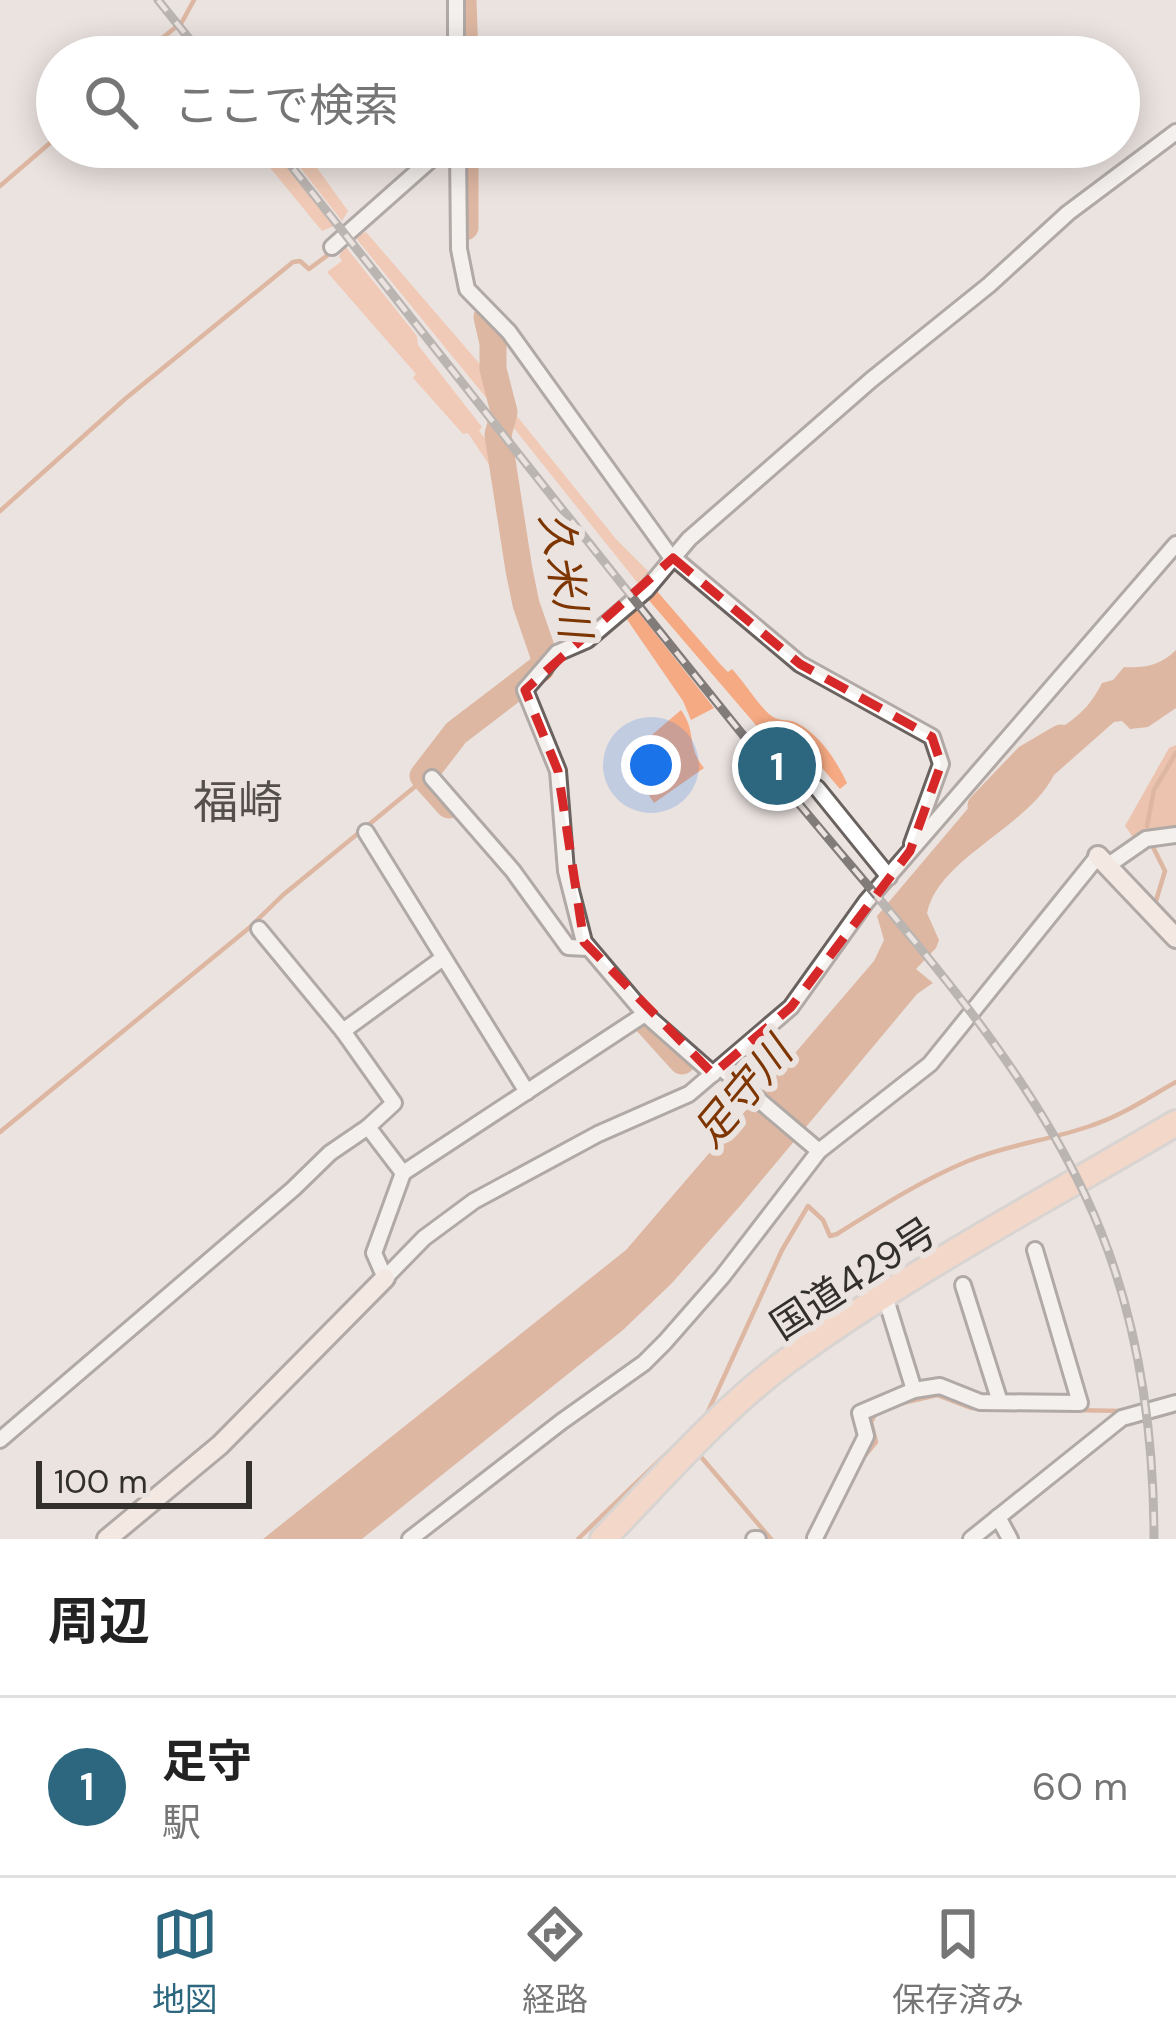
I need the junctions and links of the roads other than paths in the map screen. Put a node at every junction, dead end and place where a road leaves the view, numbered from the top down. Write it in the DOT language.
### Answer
graph roads {
  1 [pos="456,0"];
  2 [pos="457,36"];
  3 [pos="1176,132"];
  4 [pos="1140,159"];
  5 [pos="421,168"];
  6 [pos="458,168"];
  7 [pos="1128,168"];
  8 [pos="332,247"];
  9 [pos="1176,544"];
  10 [pos="674,558"];
  11 [pos="432,778"];
  12 [pos="818,788"];
  13 [pos="366,832"];
  14 [pos="1176,835"];
  15 [pos="910,851"];
  16 [pos="1104,860"];
  17 [pos="889,877"];
  18 [pos="259,929"];
  19 [pos="1176,938"];
  20 [pos="587,948"];
  21 [pos="443,958"];
  22 [pos="645,1014"];
  23 [pos="343,1031"];
  24 [pos="722,1073"];
  25 [pos="527,1092"];
  26 [pos="1176,1123"];
  27 [pos="368,1127"];
  28 [pos="817,1149"];
  29 [pos="404,1173"];
  30 [pos="1035,1250"];
  31 [pos="385,1278"];
  32 [pos="963,1285"];
  33 [pos="885,1296"];
  34 [pos="914,1390"];
  35 [pos="1000,1402"];
  36 [pos="1176,1402"];
  37 [pos="0,1440"];
  38 [pos="998,1517"];
  39 [pos="815,1538"];
  40 [pos="107,1539"];
  41 [pos="410,1539"];
  42 [pos="603,1539"];
  43 [pos="970,1539"];
  44 [pos="1010,1539"];
  1 -- 2 [label="street"];
  3 -- 4 [label="street"];
  5 -- 8 [label="street"];
  6 -- 10 [label="street"];
  7 -- 10 [label="street"];
  9 -- 15 [label="street"];
  10 -- 15 [label="street"];
  10 -- 20 [label="street"];
  11 -- 20 [label="street"];
  12 -- 17 [label="street"];
  13 -- 21 [label="street"];
  14 -- 16 [label="street"];
  15 -- 17 [label="street"];
  16 -- 19 [label="street"];
  16 -- 28 [label="street"];
  17 -- 24 [label="street"];
  18 -- 23 [label="street"];
  20 -- 22 [label="street"];
  21 -- 23 [label="street"];
  21 -- 25 [label="street"];
  22 -- 24 [label="street"];
  22 -- 25 [label="street"];
  23 -- 27 [label="street"];
  24 -- 28 [label="street"];
  24 -- 31 [label="street"];
  25 -- 29 [label="street"];
  26 -- 33 [label="highway, 国道429号"];
  27 -- 29 [label="street"];
  27 -- 37 [label="street"];
  28 -- 41 [label="street"];
  29 -- 31 [label="street"];
  30 -- 35 [label="street"];
  31 -- 40 [label="street"];
  32 -- 35 [label="street"];
  33 -- 34 [label="street"];
  33 -- 42 [label="highway, 国道429号"];
  34 -- 35 [label="street"];
  34 -- 39 [label="street"];
  36 -- 38 [label="street"];
  38 -- 43 [label="street"];
  38 -- 44 [label="street"];
}
